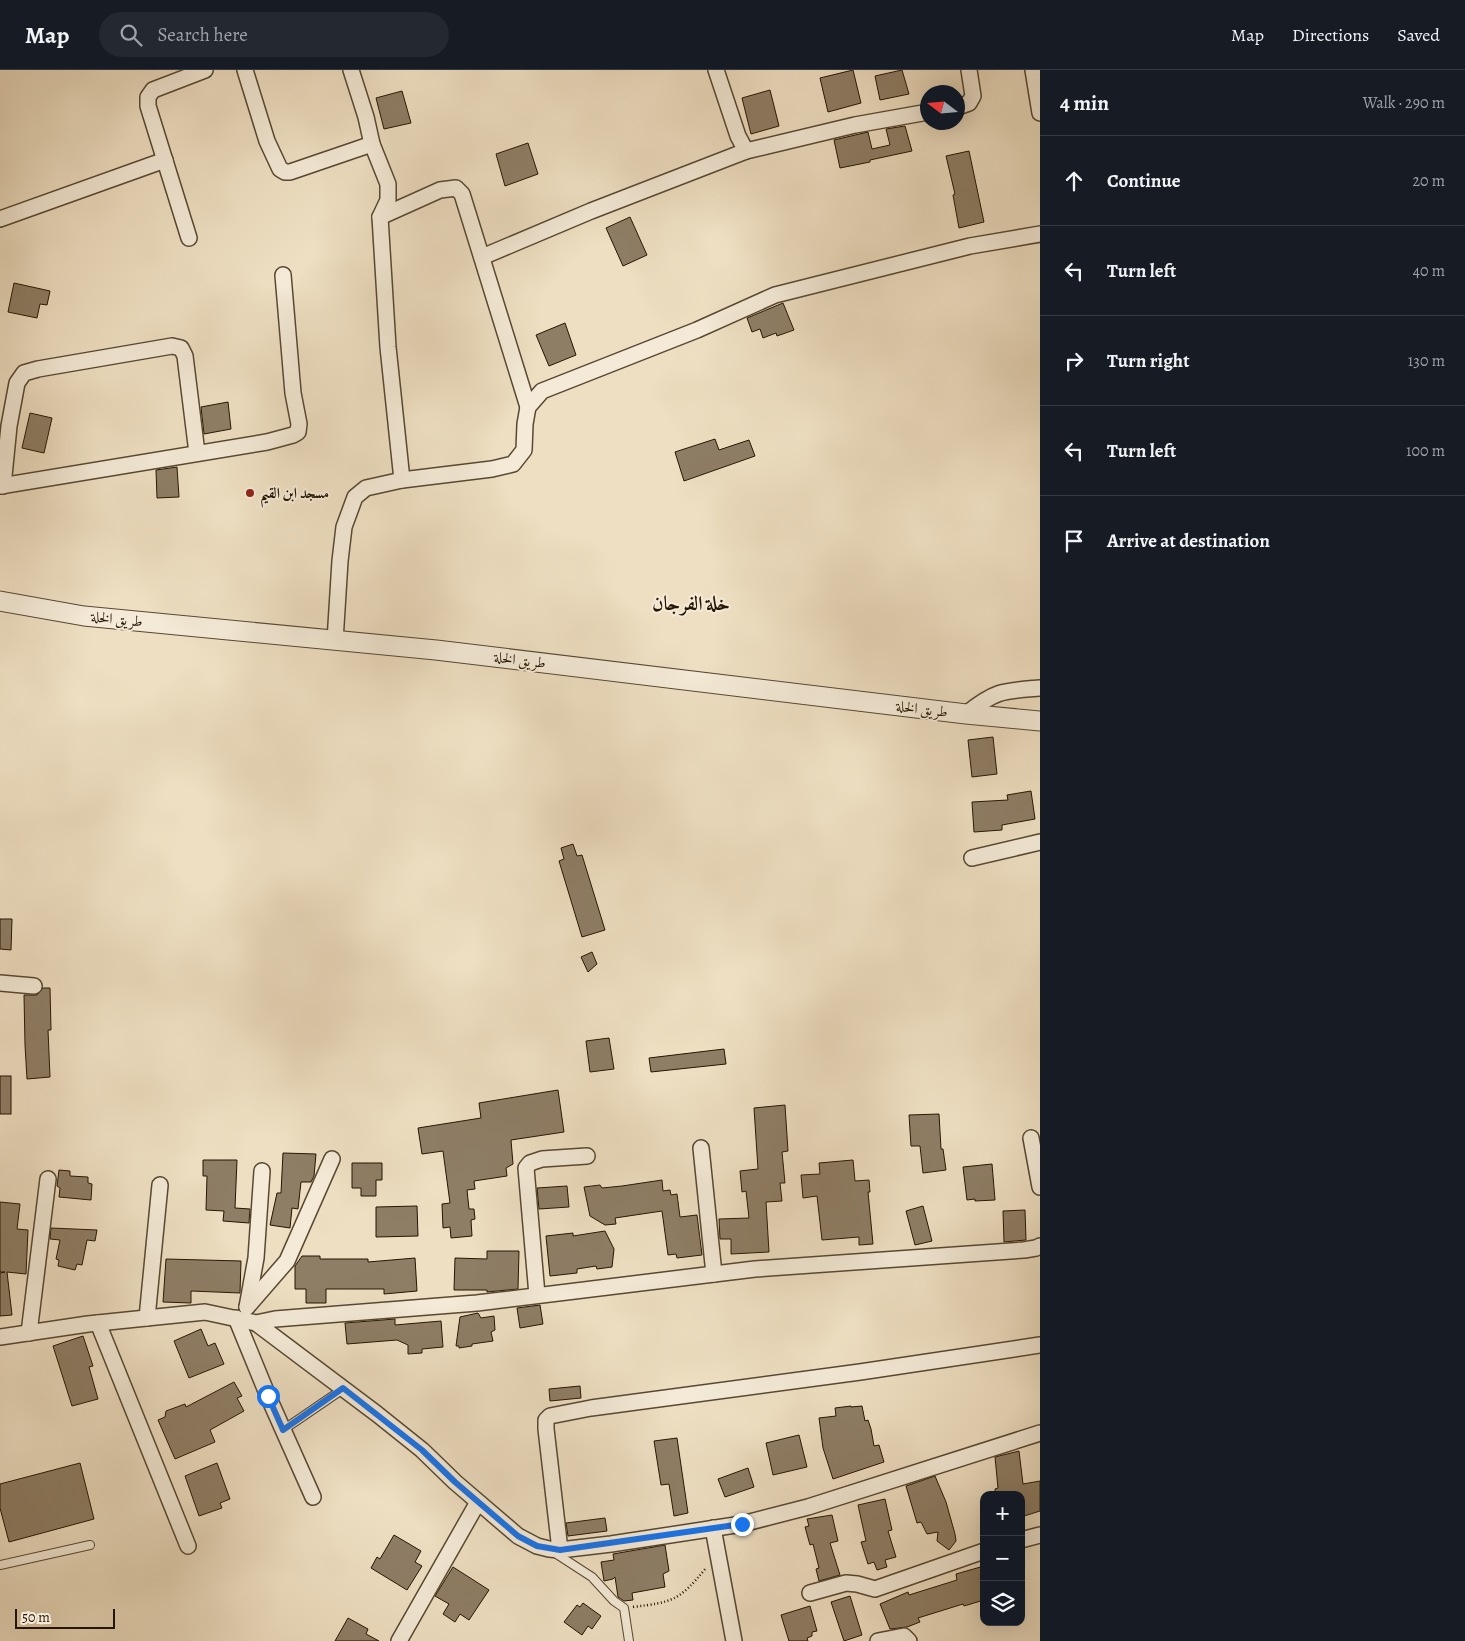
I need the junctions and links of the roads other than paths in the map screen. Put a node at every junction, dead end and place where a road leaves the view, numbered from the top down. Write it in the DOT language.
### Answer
graph roads {
  1 [pos="205,70"];
  2 [pos="245,70"];
  3 [pos="351,70"];
  4 [pos="716,70"];
  5 [pos="969,70"];
  6 [pos="1033,70"];
  7 [pos="965,104"];
  8 [pos="920,113"];
  9 [pos="1040,113"];
  10 [pos="372,144"];
  11 [pos="746,151"];
  12 [pos="165,160"];
  13 [pos="380,217"];
  14 [pos="0,219"];
  15 [pos="1040,234"];
  16 [pos="189,238"];
  17 [pos="482,257"];
  18 [pos="283,275"];
  19 [pos="528,407"];
  20 [pos="197,454"];
  21 [pos="402,480"];
  22 [pos="2,486"];
  23 [pos="0,601"];
  24 [pos="336,641"];
  25 [pos="1040,688"];
  26 [pos="966,714"];
  27 [pos="1040,721"];
  28 [pos="1040,842"];
  29 [pos="972,858"];
  30 [pos="0,983"];
  31 [pos="34,986"];
  32 [pos="1031,1138"];
  33 [pos="701,1148"];
  34 [pos="586,1156"];
  35 [pos="332,1159"];
  36 [pos="262,1171"];
  37 [pos="48,1179"];
  38 [pos="160,1184"];
  39 [pos="1040,1187"];
  40 [pos="1040,1246"];
  41 [pos="714,1274"];
  42 [pos="537,1296"];
  43 [pos="246,1317"];
  44 [pos="147,1318"];
  45 [pos="98,1323"];
  46 [pos="29,1333"];
  47 [pos="0,1337"];
  48 [pos="1040,1345"];
  49 [pos="343,1388"];
  50 [pos="283,1430"];
  51 [pos="1040,1433"];
  52 [pos="314,1497"];
  53 [pos="478,1502"];
  54 [pos="713,1528"];
  55 [pos="1040,1535"];
  56 [pos="1025,1539"];
  57 [pos="90,1545"];
  58 [pos="188,1546"];
  59 [pos="554,1550"];
  60 [pos="980,1552"];
  61 [pos="0,1565"];
  62 [pos="810,1594"];
  63 [pos="400,1641"];
  64 [pos="629,1641"];
  65 [pos="734,1641"];
  66 [pos="878,1641"];
  67 [pos="910,1641"];
  1 -- 12 [label="street"];
  2 -- 10 [label="street"];
  3 -- 10 [label="street"];
  4 -- 11 [label="street"];
  5 -- 7 [label="street"];
  6 -- 9 [label="street"];
  8 -- 11 [label="street"];
  10 -- 13 [label="street"];
  11 -- 17 [label="street"];
  12 -- 14 [label="street"];
  12 -- 16 [label="street"];
  13 -- 17 [label="street"];
  13 -- 21 [label="street"];
  15 -- 19 [label="street"];
  17 -- 19 [label="street"];
  18 -- 20 [label="street"];
  19 -- 21 [label="street"];
  20 -- 22 [label="street"];
  20 -- 22 [label="street"];
  21 -- 24 [label="street"];
  23 -- 24 [label="street, طريق الخلة"];
  24 -- 26 [label="street, طريق الخلة"];
  25 -- 26 [label="street"];
  26 -- 27 [label="street, طريق الخلة"];
  28 -- 29 [label="street"];
  30 -- 31 [label="street"];
  32 -- 39 [label="street"];
  33 -- 41 [label="street"];
  34 -- 42 [label="street"];
  35 -- 43 [label="street"];
  36 -- 43 [label="street"];
  37 -- 46 [label="street"];
  38 -- 44 [label="street"];
  40 -- 41 [label="street"];
  41 -- 42 [label="street"];
  42 -- 43 [label="street"];
  43 -- 44 [label="street"];
  43 -- 49 [label="street"];
  43 -- 50 [label="street"];
  44 -- 45 [label="street"];
  45 -- 46 [label="street"];
  45 -- 58 [label="street"];
  46 -- 47 [label="street"];
  48 -- 59 [label="street"];
  49 -- 50 [label="lane"];
  49 -- 53 [label="street"];
  50 -- 52 [label="street"];
  51 -- 54 [label="street"];
  53 -- 59 [label="street"];
  53 -- 63 [label="street"];
  54 -- 59 [label="street"];
  54 -- 65 [label="street"];
  55 -- 56 [label="street"];
  57 -- 61 [label="lane"];
  59 -- 64 [label="lane"];
  60 -- 62 [label="street"];
  66 -- 67 [label="street"];
}
